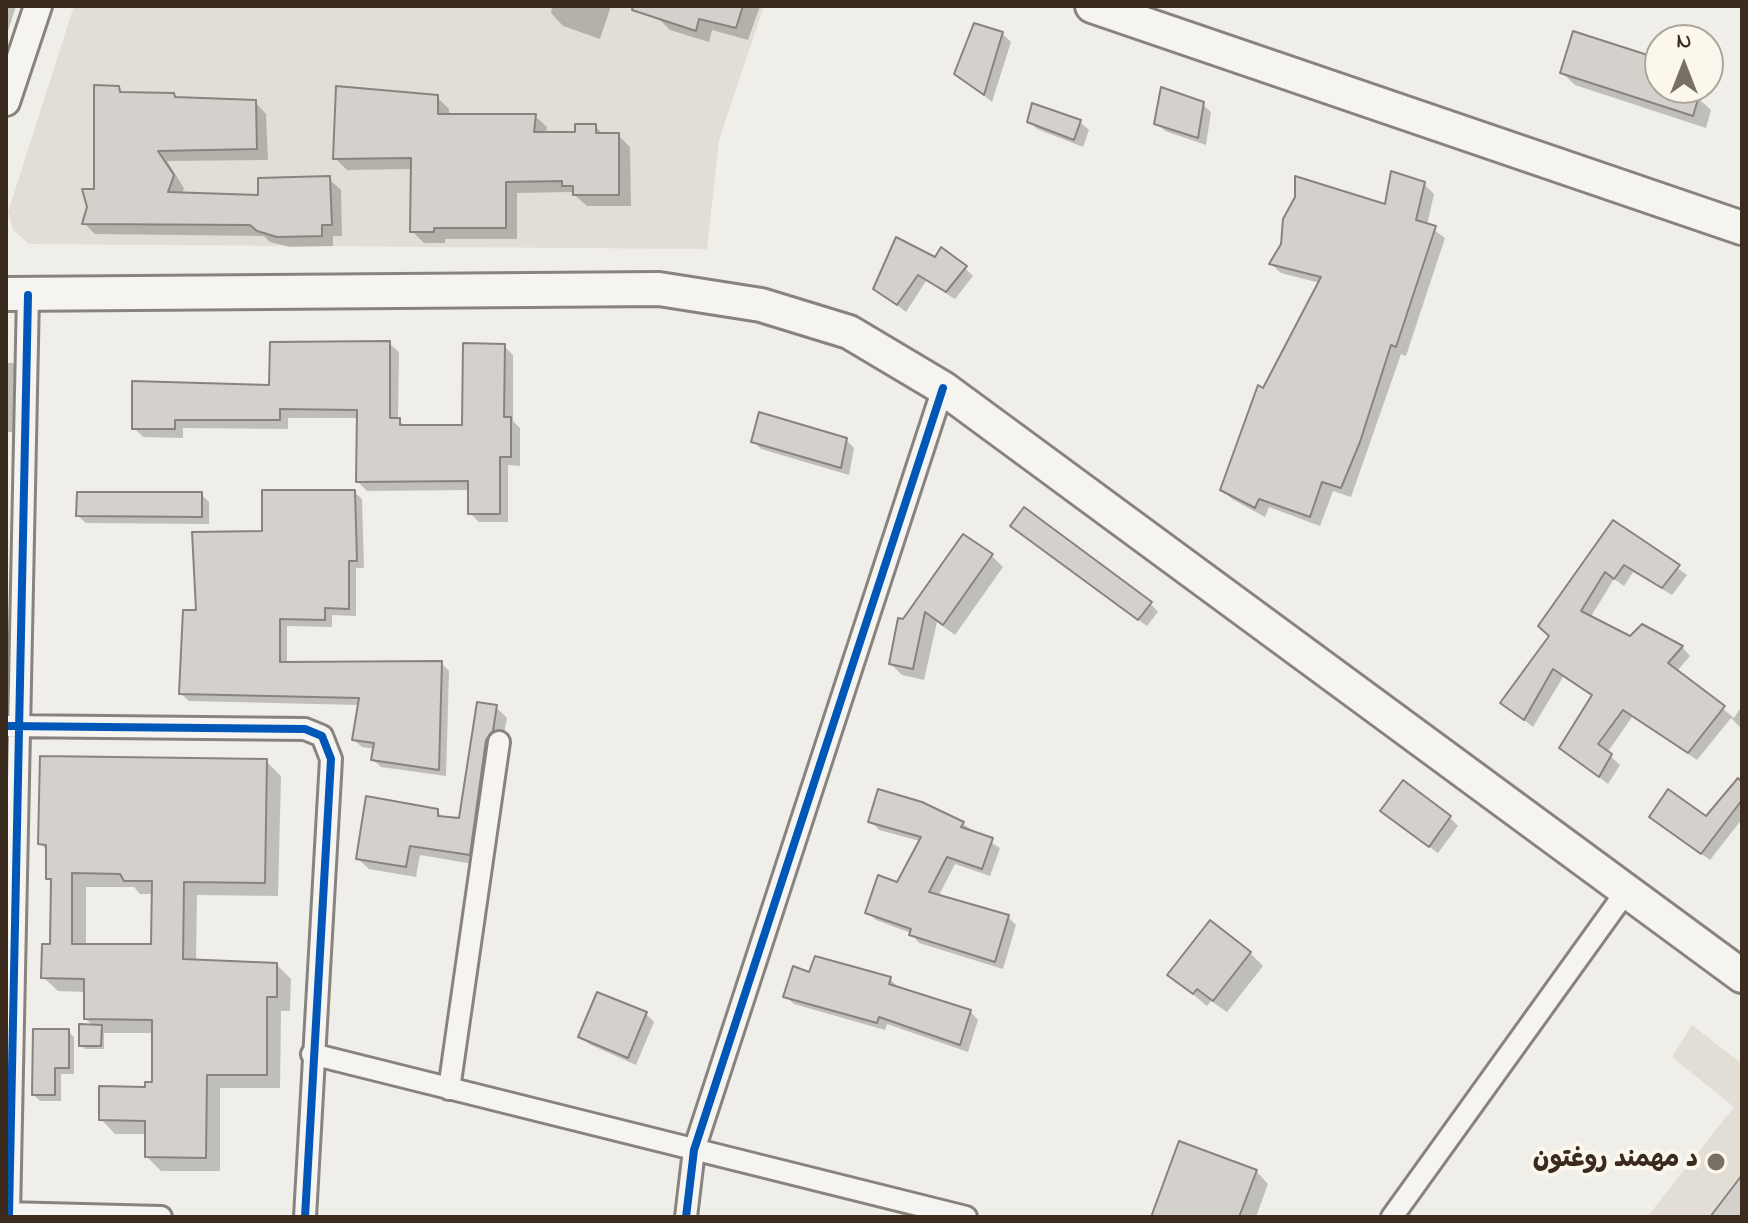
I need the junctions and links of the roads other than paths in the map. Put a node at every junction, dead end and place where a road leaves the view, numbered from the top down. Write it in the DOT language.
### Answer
graph roads {
  1 [pos="38,6"];
  2 [pos="1092,6"];
  3 [pos="6,102"];
  4 [pos="1742,228"];
  5 [pos="17,294"];
  6 [pos="943,388"];
  7 [pos="12,726"];
  8 [pos="499,742"];
  9 [pos="1625,893"];
  10 [pos="1742,976"];
  11 [pos="312,1054"];
  12 [pos="449,1089"];
  13 [pos="694,1150"];
  14 [pos="8,1214"];
  15 [pos="161,1217"];
  16 [pos="305,1217"];
  17 [pos="686,1217"];
  18 [pos="966,1217"];
  19 [pos="1392,1217"];
  1 -- 3 [label="street"];
  2 -- 4 [label="main road"];
  5 -- 6 [label="main road"];
  5 -- 7 [label="street"];
  6 -- 9 [label="main road"];
  6 -- 13 [label="street"];
  7 -- 11 [label="street"];
  7 -- 14 [label="street"];
  8 -- 12 [label="street"];
  9 -- 10 [label="main road"];
  9 -- 19 [label="street"];
  11 -- 12 [label="street"];
  11 -- 16 [label="street"];
  12 -- 13 [label="street"];
  13 -- 17 [label="street"];
  13 -- 18 [label="street"];
  14 -- 15 [label="street"];
}
